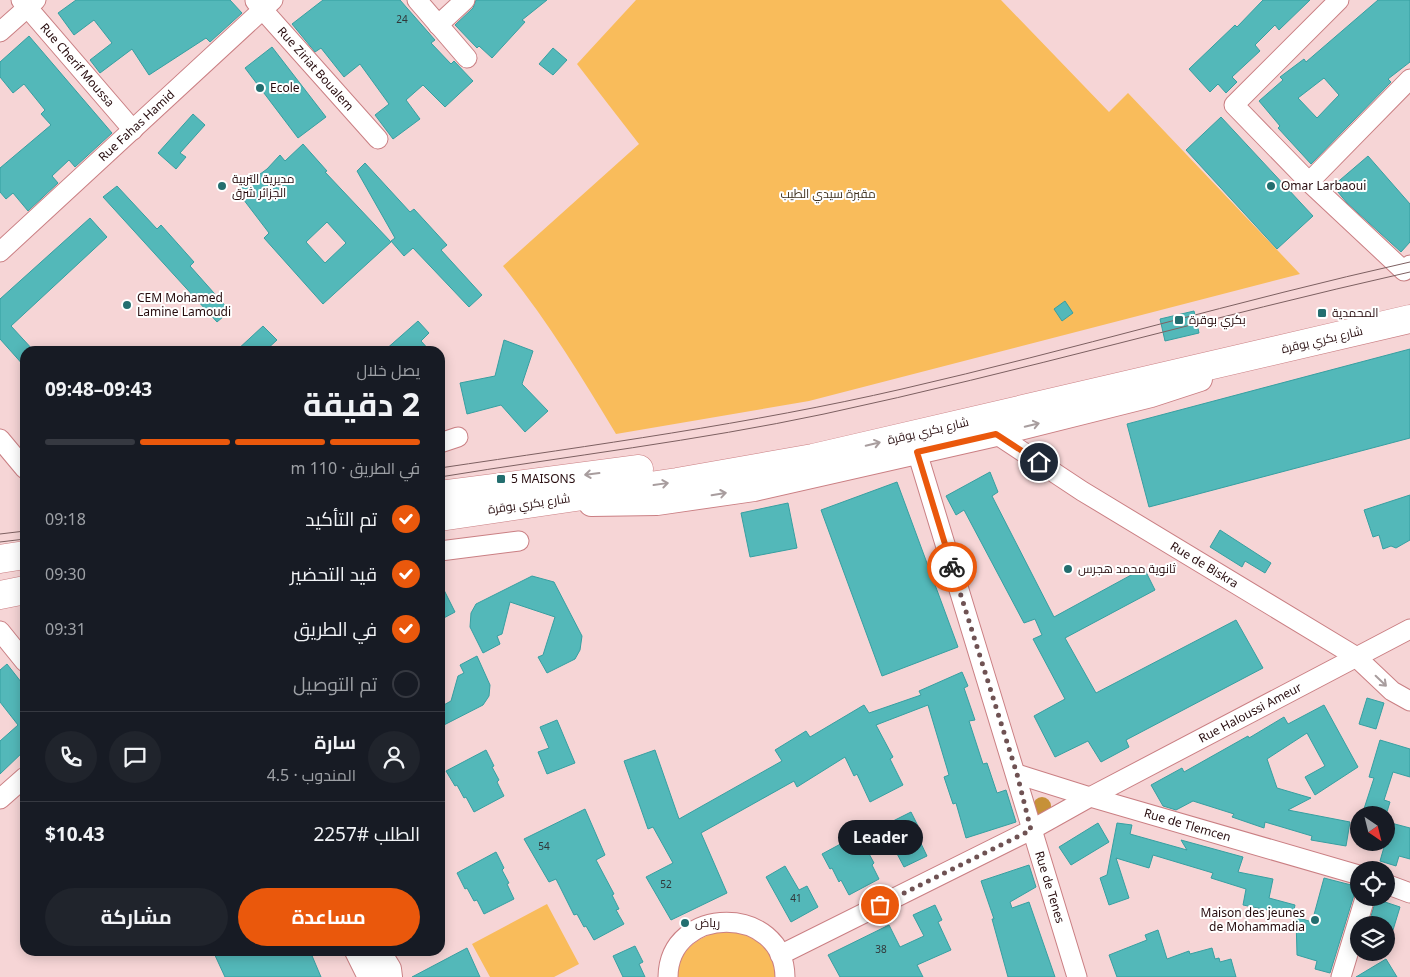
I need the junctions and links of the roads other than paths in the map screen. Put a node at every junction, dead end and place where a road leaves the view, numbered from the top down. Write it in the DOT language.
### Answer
graph roads {
  1 [pos="417,0"];
  2 [pos="465,0"];
  3 [pos="1339,0"];
  4 [pos="28,3"];
  5 [pos="263,3"];
  6 [pos="438,25"];
  7 [pos="0,32"];
  8 [pos="466,58"];
  9 [pos="1410,79"];
  10 [pos="133,130"];
  11 [pos="378,139"];
  12 [pos="1309,182"];
  13 [pos="4,241"];
  14 [pos="1407,268"];
  15 [pos="1410,302"];
  16 [pos="1410,319"];
  17 [pos="1367,330"];
  18 [pos="996,434"];
  19 [pos="0,439"];
  20 [pos="19,452"];
  21 [pos="917,452"];
  22 [pos="445,495"];
  23 [pos="514,506"];
  24 [pos="445,516"];
  25 [pos="519,541"];
  26 [pos="445,551"];
  27 [pos="20,556"];
  28 [pos="0,559"];
  29 [pos="20,579"];
  30 [pos="0,582"];
  31 [pos="20,591"];
  32 [pos="0,595"];
  33 [pos="1410,629"];
  34 [pos="0,631"];
  35 [pos="20,656"];
  36 [pos="1355,656"];
  37 [pos="1410,701"];
  38 [pos="1017,774"];
  39 [pos="20,781"];
  40 [pos="1090,797"];
  41 [pos="0,799"];
  42 [pos="1031,830"];
  43 [pos="1350,872"];
  44 [pos="1395,887"];
  45 [pos="1410,893"];
  46 [pos="1363,906"];
  47 [pos="780,955"];
  48 [pos="360,956"];
  49 [pos="381,956"];
  50 [pos="370,977"];
  51 [pos="390,977"];
  52 [pos="668,977"];
  53 [pos="785,977"];
  54 [pos="1077,977"];
  55 [pos="1341,977"];
  1 -- 6 [label="street"];
  2 -- 6 [label="street"];
  3 -- 12 [label="street"];
  4 -- 7 [label="street"];
  4 -- 10 [label="street, Rue Cherif Moussa"];
  5 -- 10 [label="street, Rue Fahas Hamid"];
  5 -- 11 [label="street, Rue Ziriat Boualem"];
  6 -- 8 [label="street"];
  9 -- 12 [label="street"];
  10 -- 13 [label="street, Rue Fahas Hamid"];
  12 -- 14 [label="street"];
  15 -- 22 [label="highway, شارع بكري بوقرة, one-way"];
  16 -- 17 [label="highway, شارع بكري بوقرة"];
  18 -- 17 [label="street, one-way"];
  23 -- 17 [label="highway, شارع بكري بوقرة, one-way"];
  18 -- 21 [label="street"];
  18 -- 36 [label="street, Rue de Biskra"];
  19 -- 20 [label="street"];
  23 -- 21 [label="street, one-way"];
  21 -- 38 [label="street, Rue de Tenes"];
  23 -- 24 [label="highway, شارع بكري بوقرة"];
  25 -- 26 [label="street"];
  27 -- 28 [label="highway"];
  29 -- 30 [label="highway"];
  31 -- 32 [label="highway"];
  33 -- 36 [label="street, Rue Haloussi Ameur"];
  34 -- 35 [label="street"];
  36 -- 37 [label="street, Rue de Biskra, one-way"];
  36 -- 40 [label="street, Rue Haloussi Ameur"];
  38 -- 40 [label="street, Rue de Tlemcen"];
  38 -- 42 [label="street, Rue de Tenes"];
  39 -- 41 [label="street"];
  40 -- 42 [label="street, Rue Haloussi Ameur"];
  40 -- 43 [label="street, Rue de Tlemcen"];
  42 -- 47 [label="street, Rue Haloussi Ameur"];
  42 -- 54 [label="street, Rue de Tenes"];
  44 -- 45 [label="street"];
  46 -- 55 [label="street"];
  47 -- 52 [label="street"];
  47 -- 53 [label="street"];
  48 -- 50 [label="street"];
  49 -- 51 [label="street"];
}
